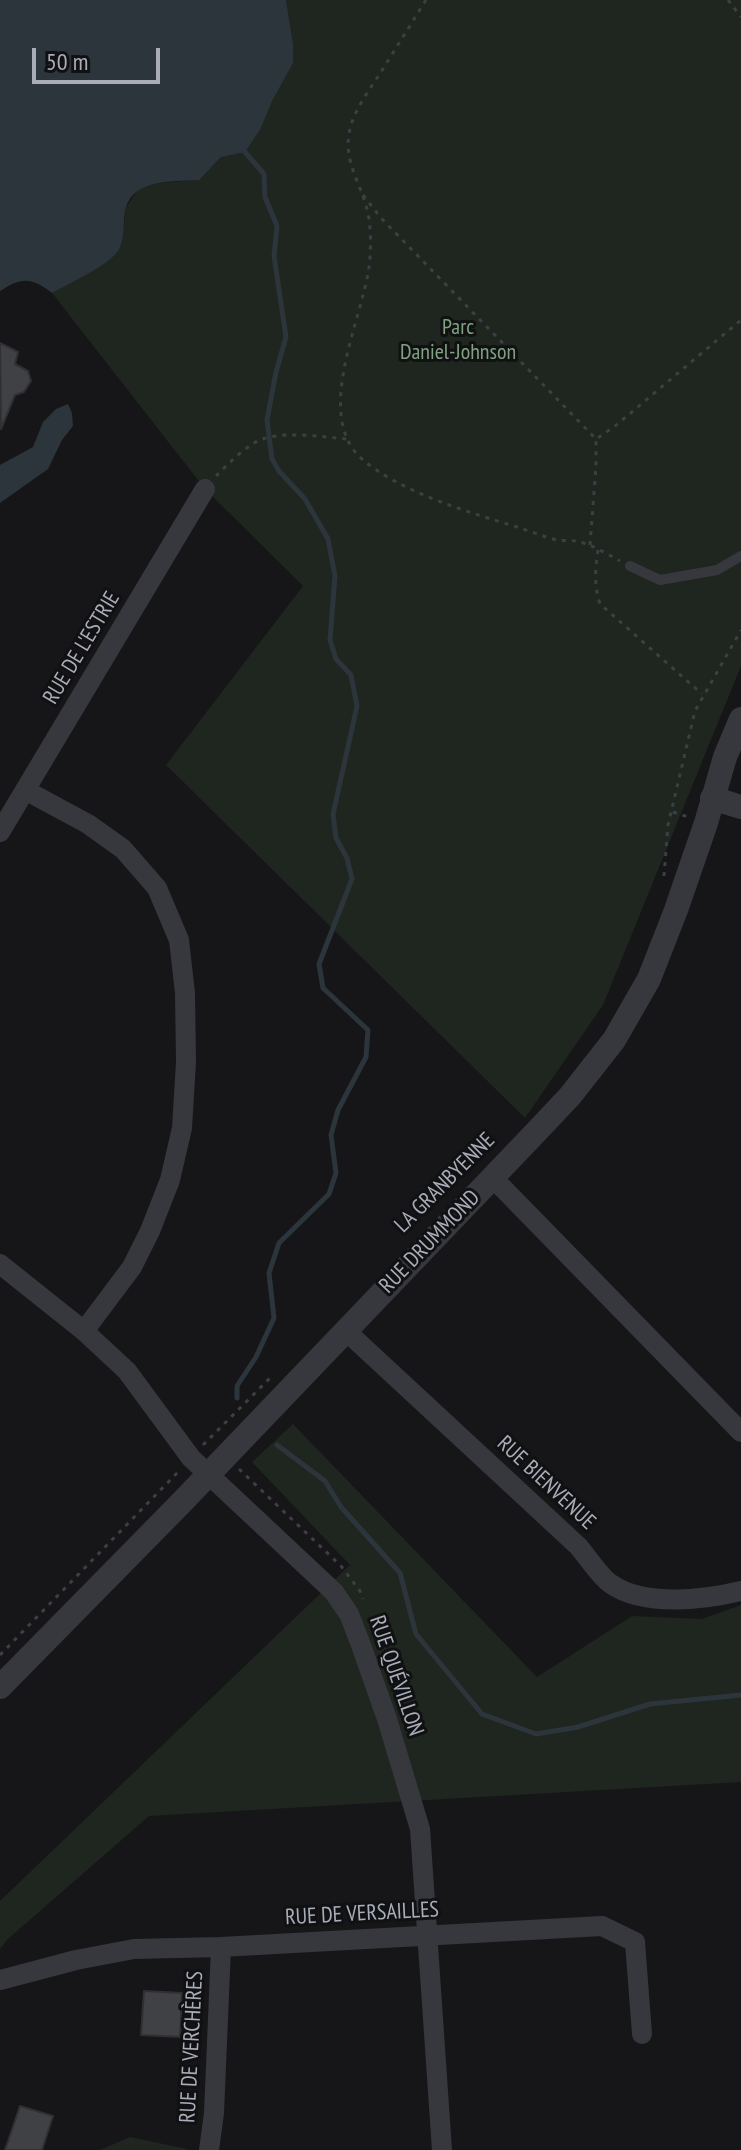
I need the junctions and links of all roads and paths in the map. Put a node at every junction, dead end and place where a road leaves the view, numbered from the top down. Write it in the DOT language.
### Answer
graph roads {
  1 [pos="426,0"];
  2 [pos="728,0"];
  3 [pos="741,17"];
  4 [pos="360,191"];
  5 [pos="741,320"];
  6 [pos="347,439"];
  7 [pos="596,439"];
  8 [pos="205,489"];
  9 [pos="590,545"];
  10 [pos="598,550"];
  11 [pos="741,556"];
  12 [pos="630,566"];
  13 [pos="741,630"];
  14 [pos="704,696"];
  15 [pos="741,719"];
  16 [pos="733,759"];
  17 [pos="25,790"];
  18 [pos="712,798"];
  19 [pos="741,807"];
  20 [pos="672,811"];
  21 [pos="696,820"];
  22 [pos="0,832"];
  23 [pos="664,886"];
  24 [pos="492,1177"];
  25 [pos="0,1264"];
  26 [pos="345,1330"];
  27 [pos="84,1331"];
  28 [pos="276,1372"];
  29 [pos="741,1432"];
  30 [pos="200,1466"];
  31 [pos="741,1591"];
  32 [pos="0,1655"];
  33 [pos="0,1687"];
  34 [pos="427,1935"];
  35 [pos="221,1947"];
  36 [pos="0,1980"];
  37 [pos="642,2034"];
  38 [pos="209,2150"];
  39 [pos="442,2150"];
  1 -- 4 [label="path"];
  2 -- 3 [label="path"];
  4 -- 6 [label="path"];
  4 -- 7 [label="path"];
  5 -- 7 [label="path"];
  6 -- 8 [label="path"];
  6 -- 9 [label="path"];
  7 -- 9 [label="path"];
  8 -- 17 [label="street, RUE DE L'ESTRIE"];
  9 -- 10 [label="path"];
  10 -- 12 [label="path"];
  10 -- 14 [label="path"];
  11 -- 12 [label="lane"];
  13 -- 14 [label="path"];
  14 -- 20 [label="path"];
  15 -- 16 [label="street, RUE DRUMMOND"];
  16 -- 18 [label="street, RUE DRUMMOND"];
  17 -- 22 [label="street, RUE DE L'ESTRIE"];
  17 -- 27 [label="street"];
  18 -- 19 [label="street"];
  18 -- 24 [label="street, RUE DRUMMOND"];
  20 -- 21 [label="path"];
  20 -- 23 [label="path"];
  24 -- 26 [label="street, RUE DRUMMOND"];
  24 -- 29 [label="street"];
  25 -- 27 [label="street, RUE QUÉVILLON"];
  26 -- 30 [label="street, RUE DRUMMOND"];
  26 -- 31 [label="street, RUE BIENVENUE"];
  27 -- 30 [label="street, RUE QUÉVILLON"];
  28 -- 30 [label="path"];
  30 -- 32 [label="path"];
  30 -- 33 [label="street, RUE DRUMMOND"];
  30 -- 34 [label="street, RUE QUÉVILLON"];
  34 -- 35 [label="street, RUE DE VERSAILLES"];
  34 -- 37 [label="street, RUE DE VERSAILLES"];
  34 -- 39 [label="street, RUE QUÉVILLON"];
  35 -- 36 [label="street, RUE DE VERSAILLES"];
  35 -- 38 [label="street, RUE DE VERCHÈRES"];
}
